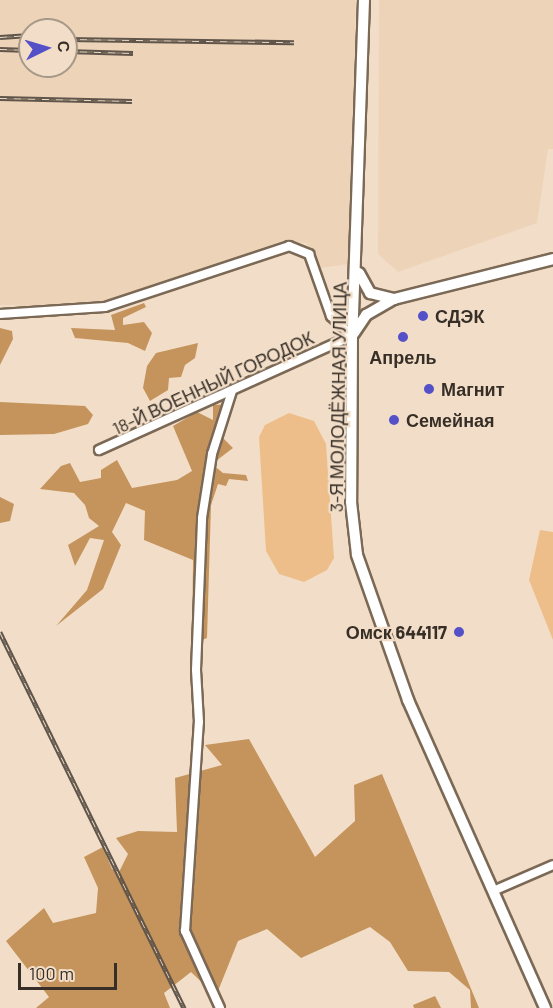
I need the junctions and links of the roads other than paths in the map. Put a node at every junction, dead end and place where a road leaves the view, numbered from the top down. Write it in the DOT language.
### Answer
graph roads {
  1 [pos="364,0"];
  2 [pos="553,259"];
  3 [pos="357,266"];
  4 [pos="394,299"];
  5 [pos="0,314"];
  6 [pos="352,336"];
  7 [pos="232,391"];
  8 [pos="99,450"];
  9 [pos="553,865"];
  10 [pos="493,891"];
  11 [pos="220,1008"];
  12 [pos="545,1008"];
  1 -- 3 [label="main road, 3-Я МОЛОДЁЖНАЯ УЛИЦА"];
  2 -- 4 [label="main road"];
  3 -- 4 [label="main road"];
  3 -- 6 [label="main road, 3-Я МОЛОДЁЖНАЯ УЛИЦА"];
  4 -- 6 [label="main road"];
  5 -- 6 [label="street, 18-Й ВОЕННЫЙ ГОРОДОК"];
  6 -- 7 [label="street, 18-Й ВОЕННЫЙ ГОРОДОК"];
  6 -- 10 [label="main road, 3-Я МОЛОДЁЖНАЯ УЛИЦА"];
  7 -- 8 [label="street, 18-Й ВОЕННЫЙ ГОРОДОК"];
  7 -- 11 [label="street"];
  9 -- 10 [label="street"];
  10 -- 12 [label="main road, 3-Я МОЛОДЁЖНАЯ УЛИЦА"];
}
